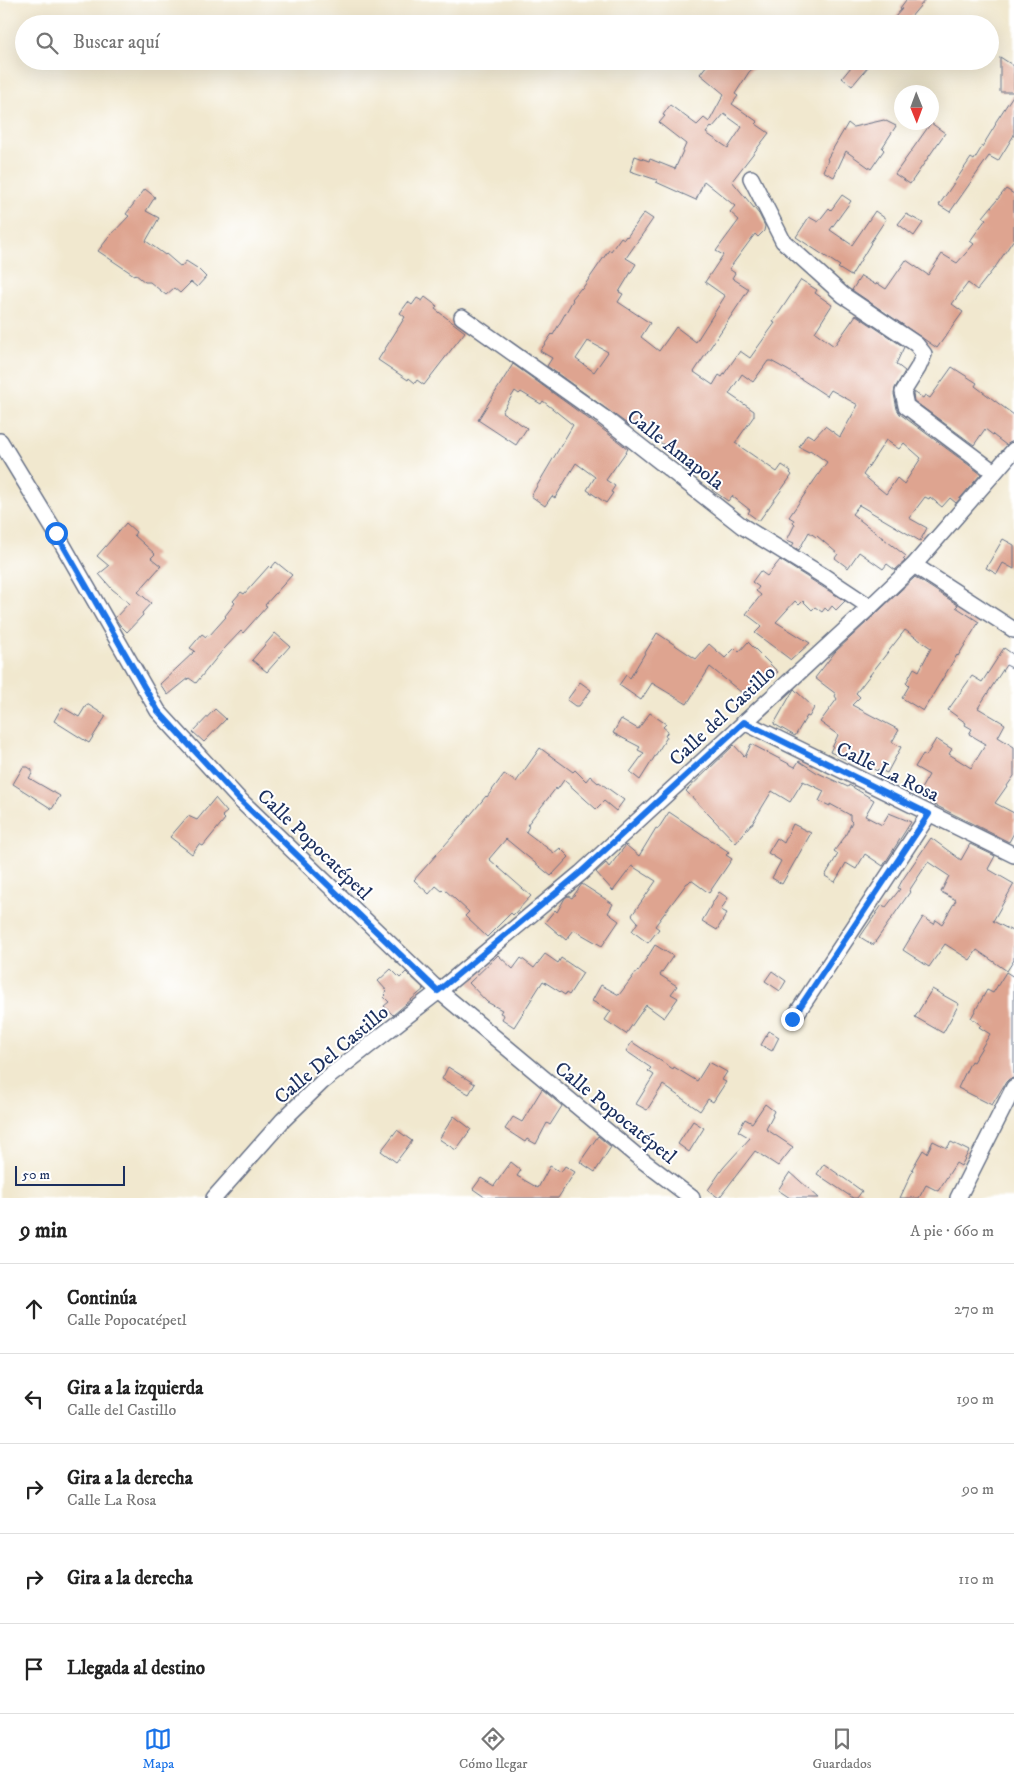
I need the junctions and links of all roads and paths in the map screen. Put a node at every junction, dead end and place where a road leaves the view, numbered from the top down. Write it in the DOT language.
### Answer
graph roads {
  1 [pos="751,178"];
  2 [pos="462,317"];
  3 [pos="0,441"];
  4 [pos="1014,450"];
  5 [pos="994,472"];
  6 [pos="914,565"];
  7 [pos="870,607"];
  8 [pos="1014,630"];
  9 [pos="744,722"];
  10 [pos="929,814"];
  11 [pos="1014,855"];
  12 [pos="438,991"];
  13 [pos="792,1019"];
  14 [pos="1014,1087"];
  15 [pos="214,1198"];
  16 [pos="692,1198"];
  17 [pos="958,1198"];
  1 -- 5 [label="street"];
  2 -- 7 [label="street, Calle Amapola"];
  3 -- 12 [label="street, Calle Popocatépetl"];
  4 -- 5 [label="street, Calle del Castillo"];
  5 -- 6 [label="street, Calle del Castillo"];
  6 -- 7 [label="street, Calle del Castillo"];
  6 -- 8 [label="street"];
  7 -- 9 [label="street, Calle del Castillo"];
  9 -- 10 [label="street, Calle La Rosa"];
  9 -- 12 [label="street, Calle del Castillo"];
  10 -- 11 [label="street, Calle La Rosa"];
  10 -- 13 [label="street"];
  12 -- 15 [label="street, Calle Del Castillo"];
  12 -- 16 [label="street, Calle Popocatépetl"];
  14 -- 17 [label="street"];
}
